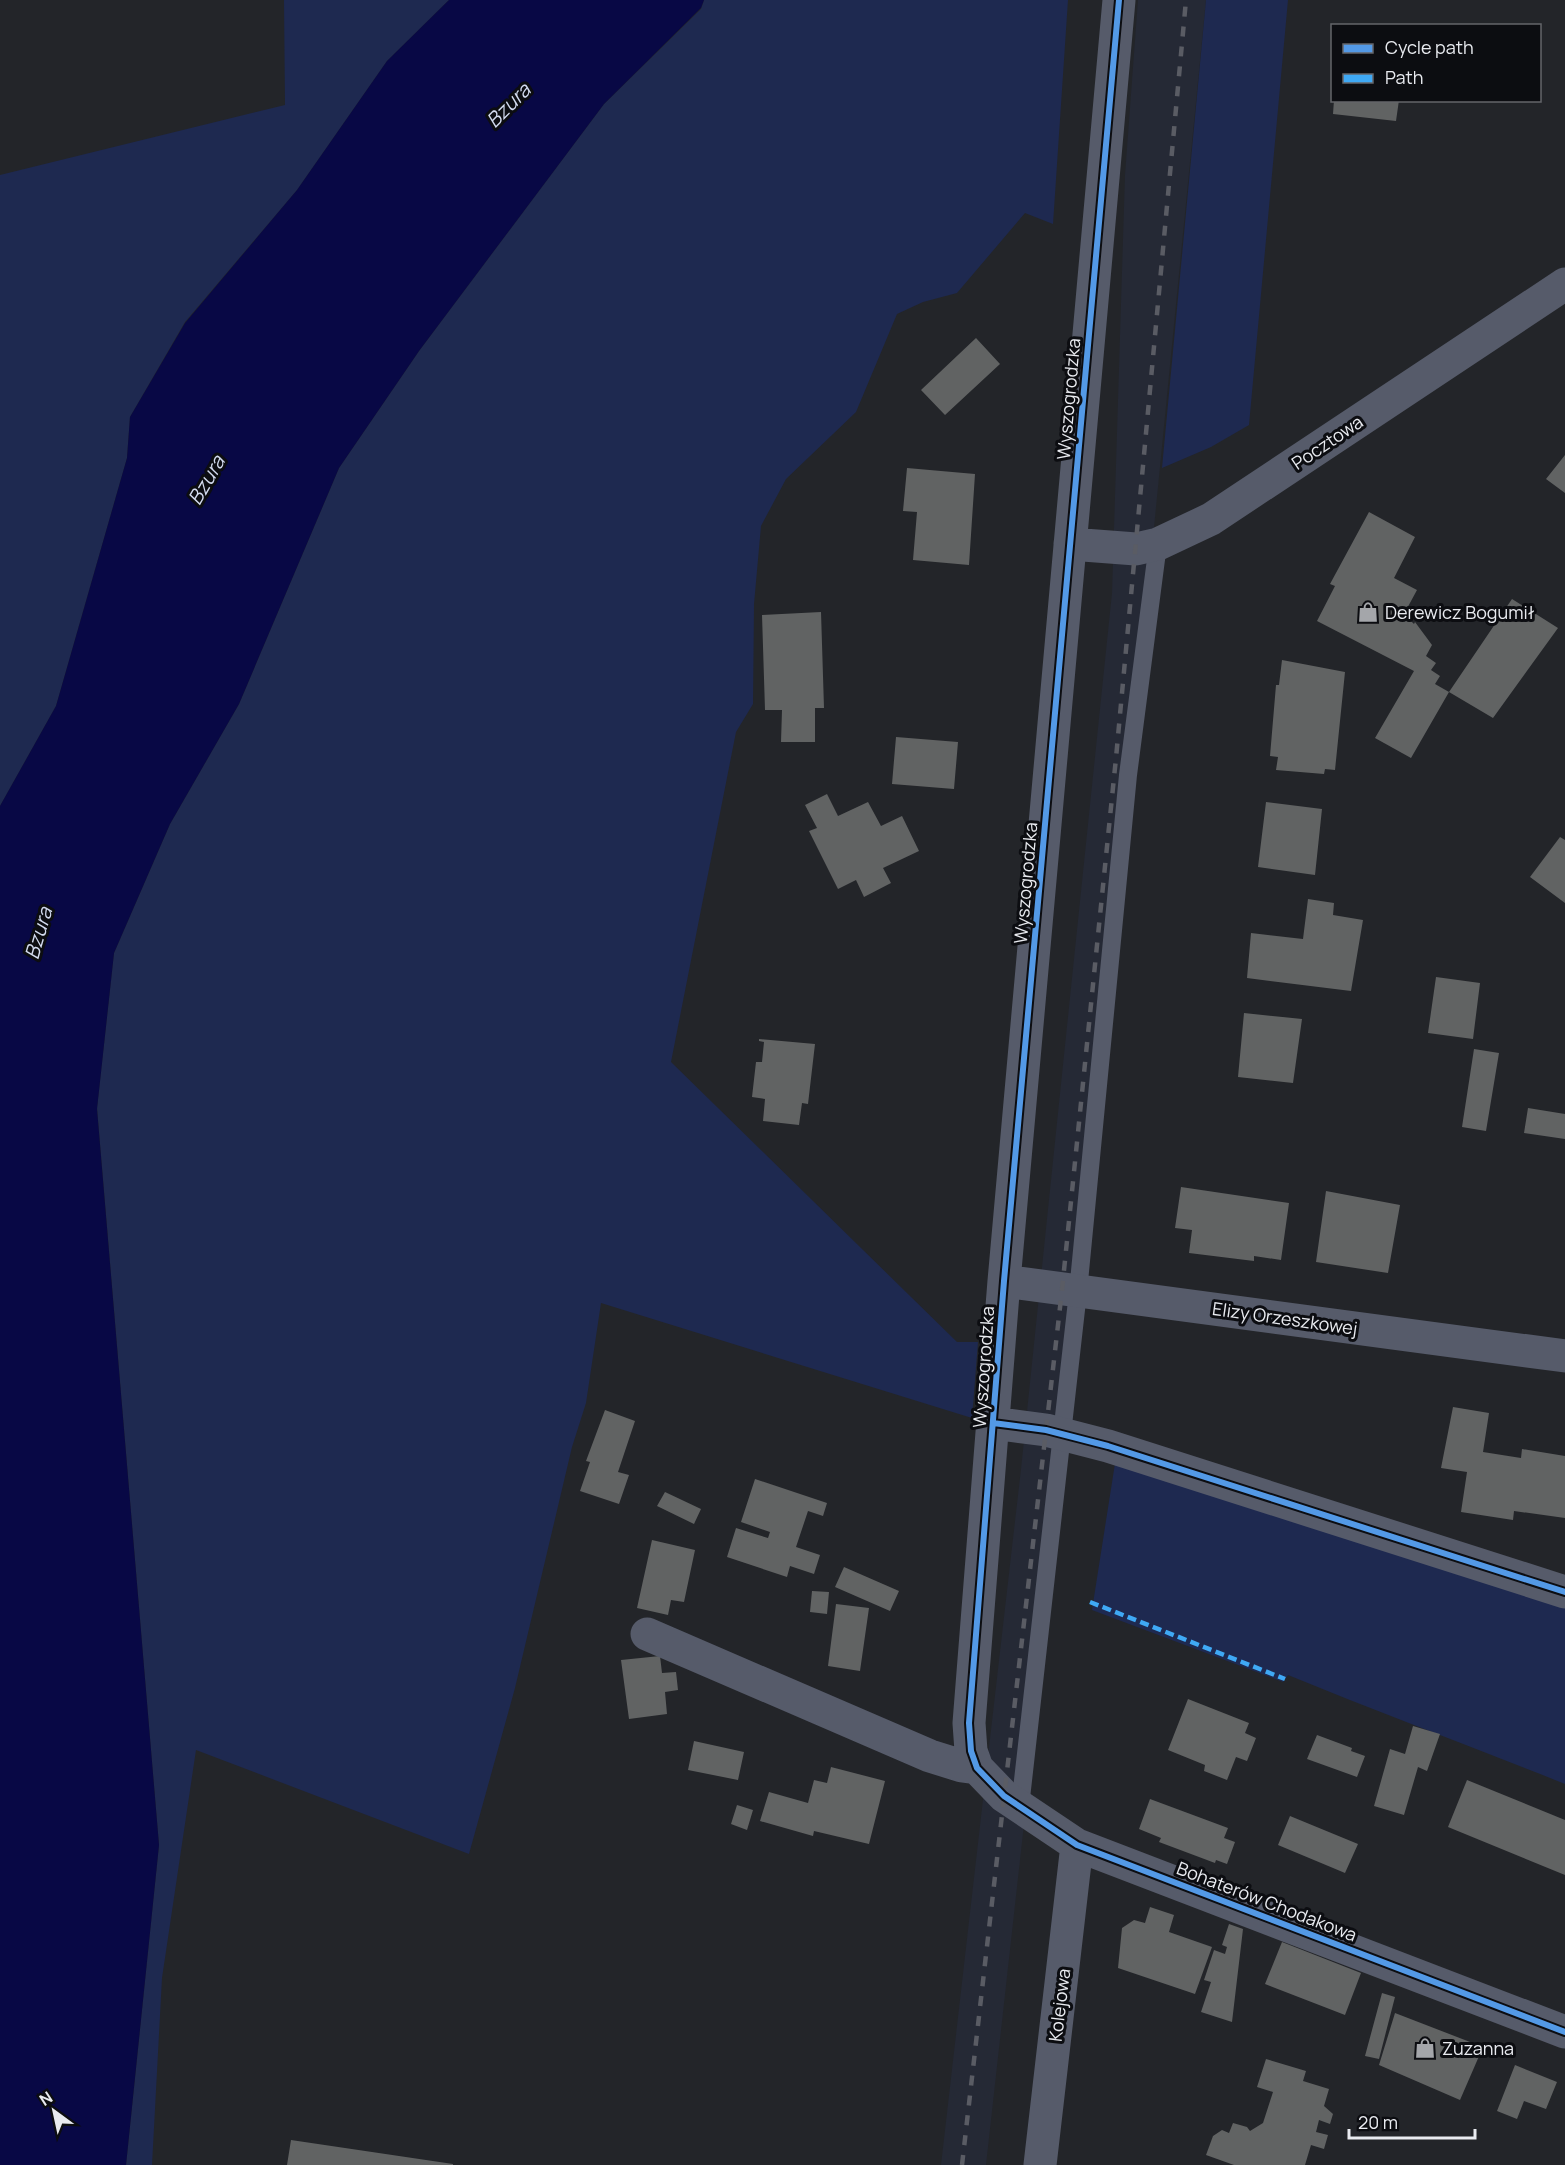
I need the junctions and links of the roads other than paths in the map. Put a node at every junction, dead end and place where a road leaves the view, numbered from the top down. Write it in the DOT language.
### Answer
graph roads {
  1 [pos="1119,0"];
  2 [pos="1558,299"];
  3 [pos="1070,544"];
  4 [pos="1158,544"];
  5 [pos="1004,1281"];
  6 [pos="1078,1292"];
  7 [pos="1565,1356"];
  8 [pos="993,1423"];
  9 [pos="1061,1434"];
  10 [pos="1565,1592"];
  11 [pos="646,1634"];
  12 [pos="977,1768"];
  13 [pos="1020,1807"];
  14 [pos="1077,1845"];
  15 [pos="1565,2032"];
  16 [pos="1040,2165"];
  1 -- 3 [label="street, Wyszogrodzka"];
  2 -- 4 [label="street, Pocztowa"];
  3 -- 4 [label="street, Pocztowa"];
  3 -- 5 [label="street, Wyszogrodzka"];
  4 -- 6 [label="lane"];
  5 -- 6 [label="street, Elizy Orzeszkowej"];
  5 -- 8 [label="street, Wyszogrodzka"];
  6 -- 7 [label="street, Elizy Orzeszkowej"];
  6 -- 9 [label="lane"];
  8 -- 9 [label="street"];
  8 -- 12 [label="street, Wyszogrodzka"];
  9 -- 10 [label="street"];
  9 -- 13 [label="lane"];
  11 -- 12 [label="street"];
  12 -- 13 [label="street, Bohaterów Chodakowa"];
  13 -- 14 [label="street, Bohaterów Chodakowa"];
  14 -- 15 [label="street, Bohaterów Chodakowa"];
  14 -- 16 [label="street, Kolejowa"];
}
